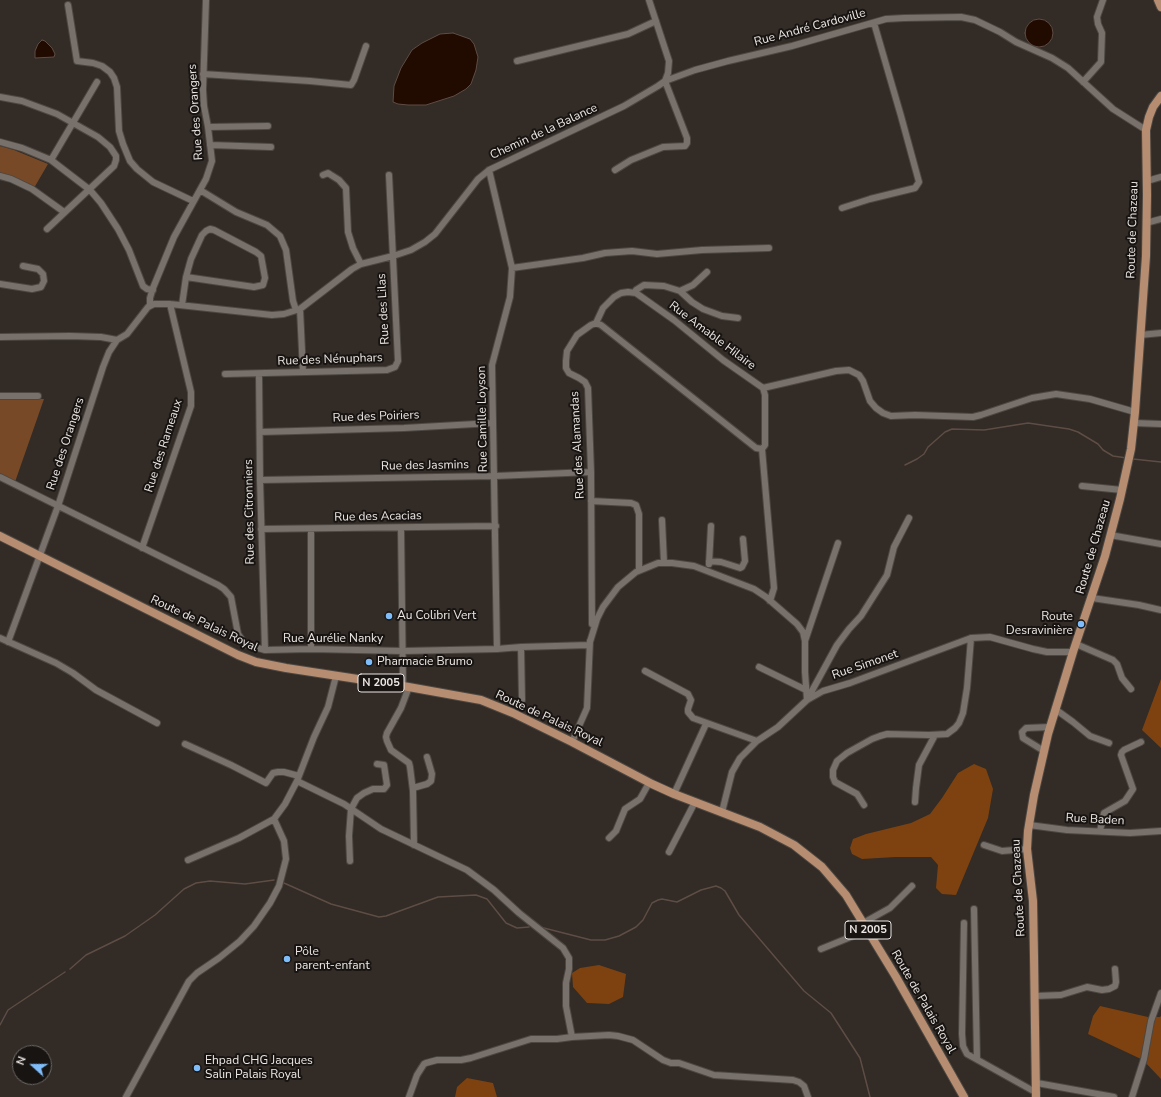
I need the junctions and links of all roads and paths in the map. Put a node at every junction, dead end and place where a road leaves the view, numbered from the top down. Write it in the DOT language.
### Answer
graph roads {
  1 [pos="206,0"];
  2 [pos="649,0"];
  3 [pos="1104,0"];
  4 [pos="68,5"];
  5 [pos="656,21"];
  6 [pos="874,23"];
  7 [pos="366,46"];
  8 [pos="517,61"];
  9 [pos="203,74"];
  10 [pos="665,81"];
  11 [pos="97,82"];
  12 [pos="1083,82"];
  13 [pos="0,96"];
  14 [pos="1161,96"];
  15 [pos="73,123"];
  16 [pos="268,126"];
  17 [pos="208,127"];
  18 [pos="1146,130"];
  19 [pos="0,142"];
  20 [pos="210,145"];
  21 [pos="271,147"];
  22 [pos="51,160"];
  23 [pos="489,170"];
  24 [pos="615,170"];
  25 [pos="323,175"];
  26 [pos="389,175"];
  27 [pos="0,176"];
  28 [pos="1161,177"];
  29 [pos="1147,182"];
  30 [pos="90,190"];
  31 [pos="200,190"];
  32 [pos="193,201"];
  33 [pos="842,208"];
  34 [pos="64,212"];
  35 [pos="1161,219"];
  36 [pos="1146,223"];
  37 [pos="47,229"];
  38 [pos="769,248"];
  39 [pos="393,256"];
  40 [pos="361,264"];
  41 [pos="24,266"];
  42 [pos="512,268"];
  43 [pos="707,272"];
  44 [pos="186,277"];
  45 [pos="0,284"];
  46 [pos="153,290"];
  47 [pos="680,291"];
  48 [pos="636,293"];
  49 [pos="170,304"];
  50 [pos="150,305"];
  51 [pos="182,305"];
  52 [pos="298,310"];
  53 [pos="738,318"];
  54 [pos="596,323"];
  55 [pos="1161,333"];
  56 [pos="1140,335"];
  57 [pos="0,337"];
  58 [pos="116,340"];
  59 [pos="398,360"];
  60 [pos="303,372"];
  61 [pos="225,374"];
  62 [pos="259,374"];
  63 [pos="763,388"];
  64 [pos="0,396"];
  65 [pos="38,396"];
  66 [pos="1135,412"];
  67 [pos="493,423"];
  68 [pos="1134,423"];
  69 [pos="1161,424"];
  70 [pos="260,432"];
  71 [pos="759,449"];
  72 [pos="591,472"];
  73 [pos="495,476"];
  74 [pos="0,477"];
  75 [pos="260,480"];
  76 [pos="1082,486"];
  77 [pos="1122,490"];
  78 [pos="592,501"];
  79 [pos="58,506"];
  80 [pos="909,518"];
  81 [pos="662,520"];
  82 [pos="496,526"];
  83 [pos="710,526"];
  84 [pos="401,528"];
  85 [pos="261,529"];
  86 [pos="311,529"];
  87 [pos="1110,535"];
  88 [pos="0,536"];
  89 [pos="743,539"];
  90 [pos="838,543"];
  91 [pos="1161,544"];
  92 [pos="142,548"];
  93 [pos="40,557"];
  94 [pos="709,561"];
  95 [pos="664,563"];
  96 [pos="639,570"];
  97 [pos="709,571"];
  98 [pos="1092,598"];
  99 [pos="770,601"];
  100 [pos="1161,610"];
  101 [pos="0,638"];
  102 [pos="971,638"];
  103 [pos="805,641"];
  104 [pos="8,642"];
  105 [pos="1076,644"];
  106 [pos="589,645"];
  107 [pos="521,647"];
  108 [pos="311,649"];
  109 [pos="497,649"];
  110 [pos="265,650"];
  111 [pos="403,651"];
  112 [pos="1073,652"];
  113 [pos="759,667"];
  114 [pos="645,671"];
  115 [pos="336,676"];
  116 [pos="406,686"];
  117 [pos="1131,689"];
  118 [pos="806,690"];
  119 [pos="522,700"];
  120 [pos="807,700"];
  121 [pos="1055,709"];
  122 [pos="156,723"];
  123 [pos="706,724"];
  124 [pos="1050,727"];
  125 [pos="935,735"];
  126 [pos="757,741"];
  127 [pos="572,742"];
  128 [pos="1141,742"];
  129 [pos="1109,743"];
  130 [pos="185,744"];
  131 [pos="1044,751"];
  132 [pos="427,757"];
  133 [pos="377,764"];
  134 [pos="298,779"];
  135 [pos="649,783"];
  136 [pos="413,788"];
  137 [pos="674,794"];
  138 [pos="695,802"];
  139 [pos="915,802"];
  140 [pos="864,806"];
  141 [pos="351,809"];
  142 [pos="722,812"];
  143 [pos="274,819"];
  144 [pos="1029,825"];
  145 [pos="1100,831"];
  146 [pos="1161,831"];
  147 [pos="609,838"];
  148 [pos="414,845"];
  149 [pos="984,845"];
  150 [pos="1027,850"];
  151 [pos="669,852"];
  152 [pos="188,860"];
  153 [pos="350,861"];
  154 [pos="912,886"];
  155 [pos="974,909"];
  156 [pos="964,923"];
  157 [pos="865,927"];
  158 [pos="820,949"];
  159 [pos="1115,969"];
  160 [pos="1161,993"];
  161 [pos="1035,996"];
  162 [pos="572,1037"];
  163 [pos="977,1059"];
  164 [pos="1036,1083"];
  165 [pos="1036,1095"];
  166 [pos="126,1097"];
  167 [pos="409,1097"];
  168 [pos="808,1097"];
  169 [pos="964,1097"];
  170 [pos="1114,1097"];
  171 [pos="1132,1097"];
  1 -- 9 [label="street, Rue des Orangers"];
  2 -- 5 [label="street"];
  3 -- 12 [label="street"];
  4 -- 32 [label="street"];
  5 -- 8 [label="street"];
  5 -- 10 [label="street"];
  6 -- 10 [label="street, Rue André Cardoville"];
  6 -- 12 [label="street, Rue André Cardoville"];
  6 -- 33 [label="street"];
  7 -- 9 [label="street"];
  9 -- 17 [label="street, Rue des Orangers"];
  10 -- 23 [label="street, Chemin de la Balance"];
  10 -- 24 [label="street"];
  11 -- 15 [label="street"];
  12 -- 18 [label="street, Rue André Cardoville"];
  13 -- 15 [label="street"];
  14 -- 18 [label="main road, Route de Chazeau"];
  15 -- 22 [label="street"];
  15 -- 30 [label="street"];
  16 -- 17 [label="street"];
  17 -- 20 [label="street, Rue des Orangers"];
  18 -- 29 [label="main road, Route de Chazeau"];
  19 -- 22 [label="street"];
  20 -- 21 [label="street"];
  20 -- 31 [label="street, Rue des Orangers"];
  22 -- 30 [label="street"];
  23 -- 39 [label="street, Chemin de la Balance"];
  23 -- 42 [label="street, Rue Camille Loyson"];
  25 -- 40 [label="street"];
  26 -- 39 [label="street, Rue des Lilas"];
  27 -- 34 [label="street"];
  28 -- 29 [label="street"];
  29 -- 36 [label="main road, Route de Chazeau"];
  30 -- 34 [label="street"];
  30 -- 46 [label="street"];
  31 -- 32 [label="street, Rue des Orangers"];
  31 -- 52 [label="street"];
  32 -- 46 [label="street, Rue des Orangers"];
  34 -- 37 [label="street"];
  35 -- 36 [label="street"];
  36 -- 56 [label="main road, Route de Chazeau"];
  38 -- 42 [label="street"];
  39 -- 40 [label="street, Chemin de la Balance"];
  39 -- 59 [label="street, Rue des Lilas"];
  40 -- 52 [label="street, Chemin de la Balance"];
  41 -- 45 [label="street"];
  42 -- 67 [label="street, Rue Camille Loyson"];
  43 -- 47 [label="street"];
  44 -- 44 [label="street"];
  44 -- 51 [label="street"];
  46 -- 50 [label="street, Rue des Orangers"];
  47 -- 48 [label="street"];
  47 -- 53 [label="street"];
  48 -- 54 [label="street"];
  48 -- 63 [label="street, Rue Amable Hilaire"];
  49 -- 50 [label="street, Chemin de la Balance"];
  49 -- 51 [label="street, Chemin de la Balance"];
  49 -- 92 [label="street, Rue des Rameaux"];
  50 -- 58 [label="street"];
  51 -- 52 [label="street, Chemin de la Balance"];
  52 -- 60 [label="street"];
  54 -- 71 [label="street"];
  54 -- 72 [label="street, Rue des Alamandas"];
  55 -- 56 [label="street"];
  56 -- 66 [label="main road, Route de Chazeau"];
  57 -- 58 [label="street"];
  58 -- 79 [label="street, Rue des Orangers"];
  59 -- 60 [label="street, Rue des Nénuphars"];
  60 -- 62 [label="street, Rue des Nénuphars"];
  61 -- 62 [label="street, Rue des Nénuphars"];
  62 -- 70 [label="street, Rue des Citronniers"];
  63 -- 66 [label="street"];
  63 -- 71 [label="street"];
  64 -- 65 [label="street"];
  66 -- 68 [label="main road, Route de Chazeau"];
  67 -- 70 [label="street, Rue des Poiriers"];
  67 -- 73 [label="street, Rue Camille Loyson"];
  68 -- 69 [label="street"];
  68 -- 77 [label="main road, Route de Chazeau"];
  70 -- 75 [label="street, Rue des Citronniers"];
  71 -- 99 [label="street"];
  72 -- 73 [label="street, Rue des Jasmins"];
  72 -- 78 [label="street, Rue des Alamandas"];
  73 -- 75 [label="street, Rue des Jasmins"];
  73 -- 82 [label="street, Rue Camille Loyson"];
  74 -- 79 [label="street, Rue Aurélie Nanky"];
  75 -- 85 [label="street, Rue des Citronniers"];
  76 -- 77 [label="street"];
  77 -- 87 [label="main road, Route de Chazeau"];
  78 -- 96 [label="street"];
  78 -- 106 [label="street, Rue des Alamandas"];
  79 -- 92 [label="street, Rue Aurélie Nanky"];
  79 -- 93 [label="street, Rue des Orangers"];
  80 -- 120 [label="street"];
  81 -- 95 [label="street"];
  82 -- 84 [label="street, Rue des Acacias"];
  82 -- 109 [label="street, Rue Camille Loyson"];
  83 -- 94 [label="street"];
  84 -- 86 [label="street, Rue des Acacias"];
  84 -- 111 [label="street"];
  85 -- 86 [label="street, Rue des Acacias"];
  85 -- 110 [label="street, Rue des Citronniers"];
  86 -- 108 [label="street"];
  87 -- 91 [label="street"];
  87 -- 98 [label="main road, Route de Chazeau"];
  88 -- 93 [label="main road, Route de Palais Royal / N 2005"];
  89 -- 94 [label="street"];
  90 -- 103 [label="street"];
  92 -- 110 [label="street, Rue Aurélie Nanky"];
  93 -- 104 [label="street, Rue des Orangers"];
  93 -- 115 [label="main road, Route de Palais Royal / N 2005"];
  94 -- 97 [label="street"];
  95 -- 96 [label="street"];
  95 -- 97 [label="street"];
  96 -- 106 [label="street"];
  97 -- 99 [label="street"];
  98 -- 100 [label="street"];
  98 -- 105 [label="main road, Route de Chazeau"];
  99 -- 103 [label="street"];
  101 -- 104 [label="street"];
  102 -- 112 [label="street, Rue Simonet"];
  102 -- 120 [label="street, Rue Simonet"];
  102 -- 125 [label="street"];
  103 -- 118 [label="street"];
  104 -- 122 [label="street"];
  105 -- 112 [label="main road, Route de Chazeau"];
  105 -- 117 [label="street"];
  106 -- 107 [label="street, Rue Aurélie Nanky"];
  106 -- 127 [label="street, Rue des Alamandas"];
  107 -- 109 [label="street, Rue Aurélie Nanky"];
  107 -- 119 [label="street"];
  108 -- 110 [label="street, Rue Aurélie Nanky"];
  108 -- 111 [label="street, Rue Aurélie Nanky"];
  109 -- 111 [label="street, Rue Aurélie Nanky"];
  111 -- 116 [label="street"];
  112 -- 121 [label="main road, Route de Chazeau"];
  113 -- 118 [label="street"];
  114 -- 123 [label="street"];
  115 -- 116 [label="main road, Route de Palais Royal / N 2005"];
  115 -- 134 [label="street"];
  116 -- 127 [label="main road, Route de Palais Royal / N 2005"];
  116 -- 136 [label="street"];
  118 -- 120 [label="street"];
  120 -- 126 [label="street, Rue Simonet"];
  121 -- 124 [label="main road, Route de Chazeau"];
  121 -- 129 [label="street"];
  123 -- 126 [label="street"];
  123 -- 137 [label="street"];
  124 -- 131 [label="main road, Route de Chazeau"];
  124 -- 131 [label="street"];
  125 -- 139 [label="street"];
  125 -- 140 [label="street"];
  126 -- 142 [label="street, Rue Simonet"];
  127 -- 135 [label="main road, Route de Palais Royal / N 2005"];
  128 -- 145 [label="street"];
  130 -- 134 [label="street"];
  131 -- 144 [label="main road, Route de Chazeau"];
  132 -- 136 [label="street"];
  133 -- 141 [label="street"];
  134 -- 141 [label="street"];
  134 -- 143 [label="street"];
  135 -- 137 [label="main road, Route de Palais Royal / N 2005"];
  135 -- 147 [label="street"];
  136 -- 148 [label="street"];
  137 -- 138 [label="main road, Route de Palais Royal / N 2005"];
  138 -- 142 [label="main road, Route de Palais Royal / N 2005"];
  138 -- 151 [label="street"];
  141 -- 148 [label="street"];
  141 -- 153 [label="street"];
  142 -- 157 [label="main road, Route de Palais Royal / N 2005"];
  143 -- 152 [label="street"];
  143 -- 166 [label="street"];
  144 -- 145 [label="street, Rue Baden"];
  144 -- 150 [label="main road, Route de Chazeau"];
  145 -- 146 [label="street, Rue Baden"];
  148 -- 162 [label="street"];
  149 -- 150 [label="street"];
  150 -- 161 [label="main road, Route de Chazeau"];
  154 -- 157 [label="street"];
  155 -- 163 [label="street"];
  156 -- 163 [label="street"];
  157 -- 158 [label="street"];
  157 -- 169 [label="main road, Route de Palais Royal / N 2005"];
  159 -- 161 [label="street"];
  160 -- 171 [label="street"];
  161 -- 164 [label="main road, Route de Chazeau"];
  162 -- 167 [label="street"];
  162 -- 168 [label="street"];
  163 -- 165 [label="street"];
  164 -- 165 [label="main road, Route de Chazeau"];
  164 -- 170 [label="street"];
}
